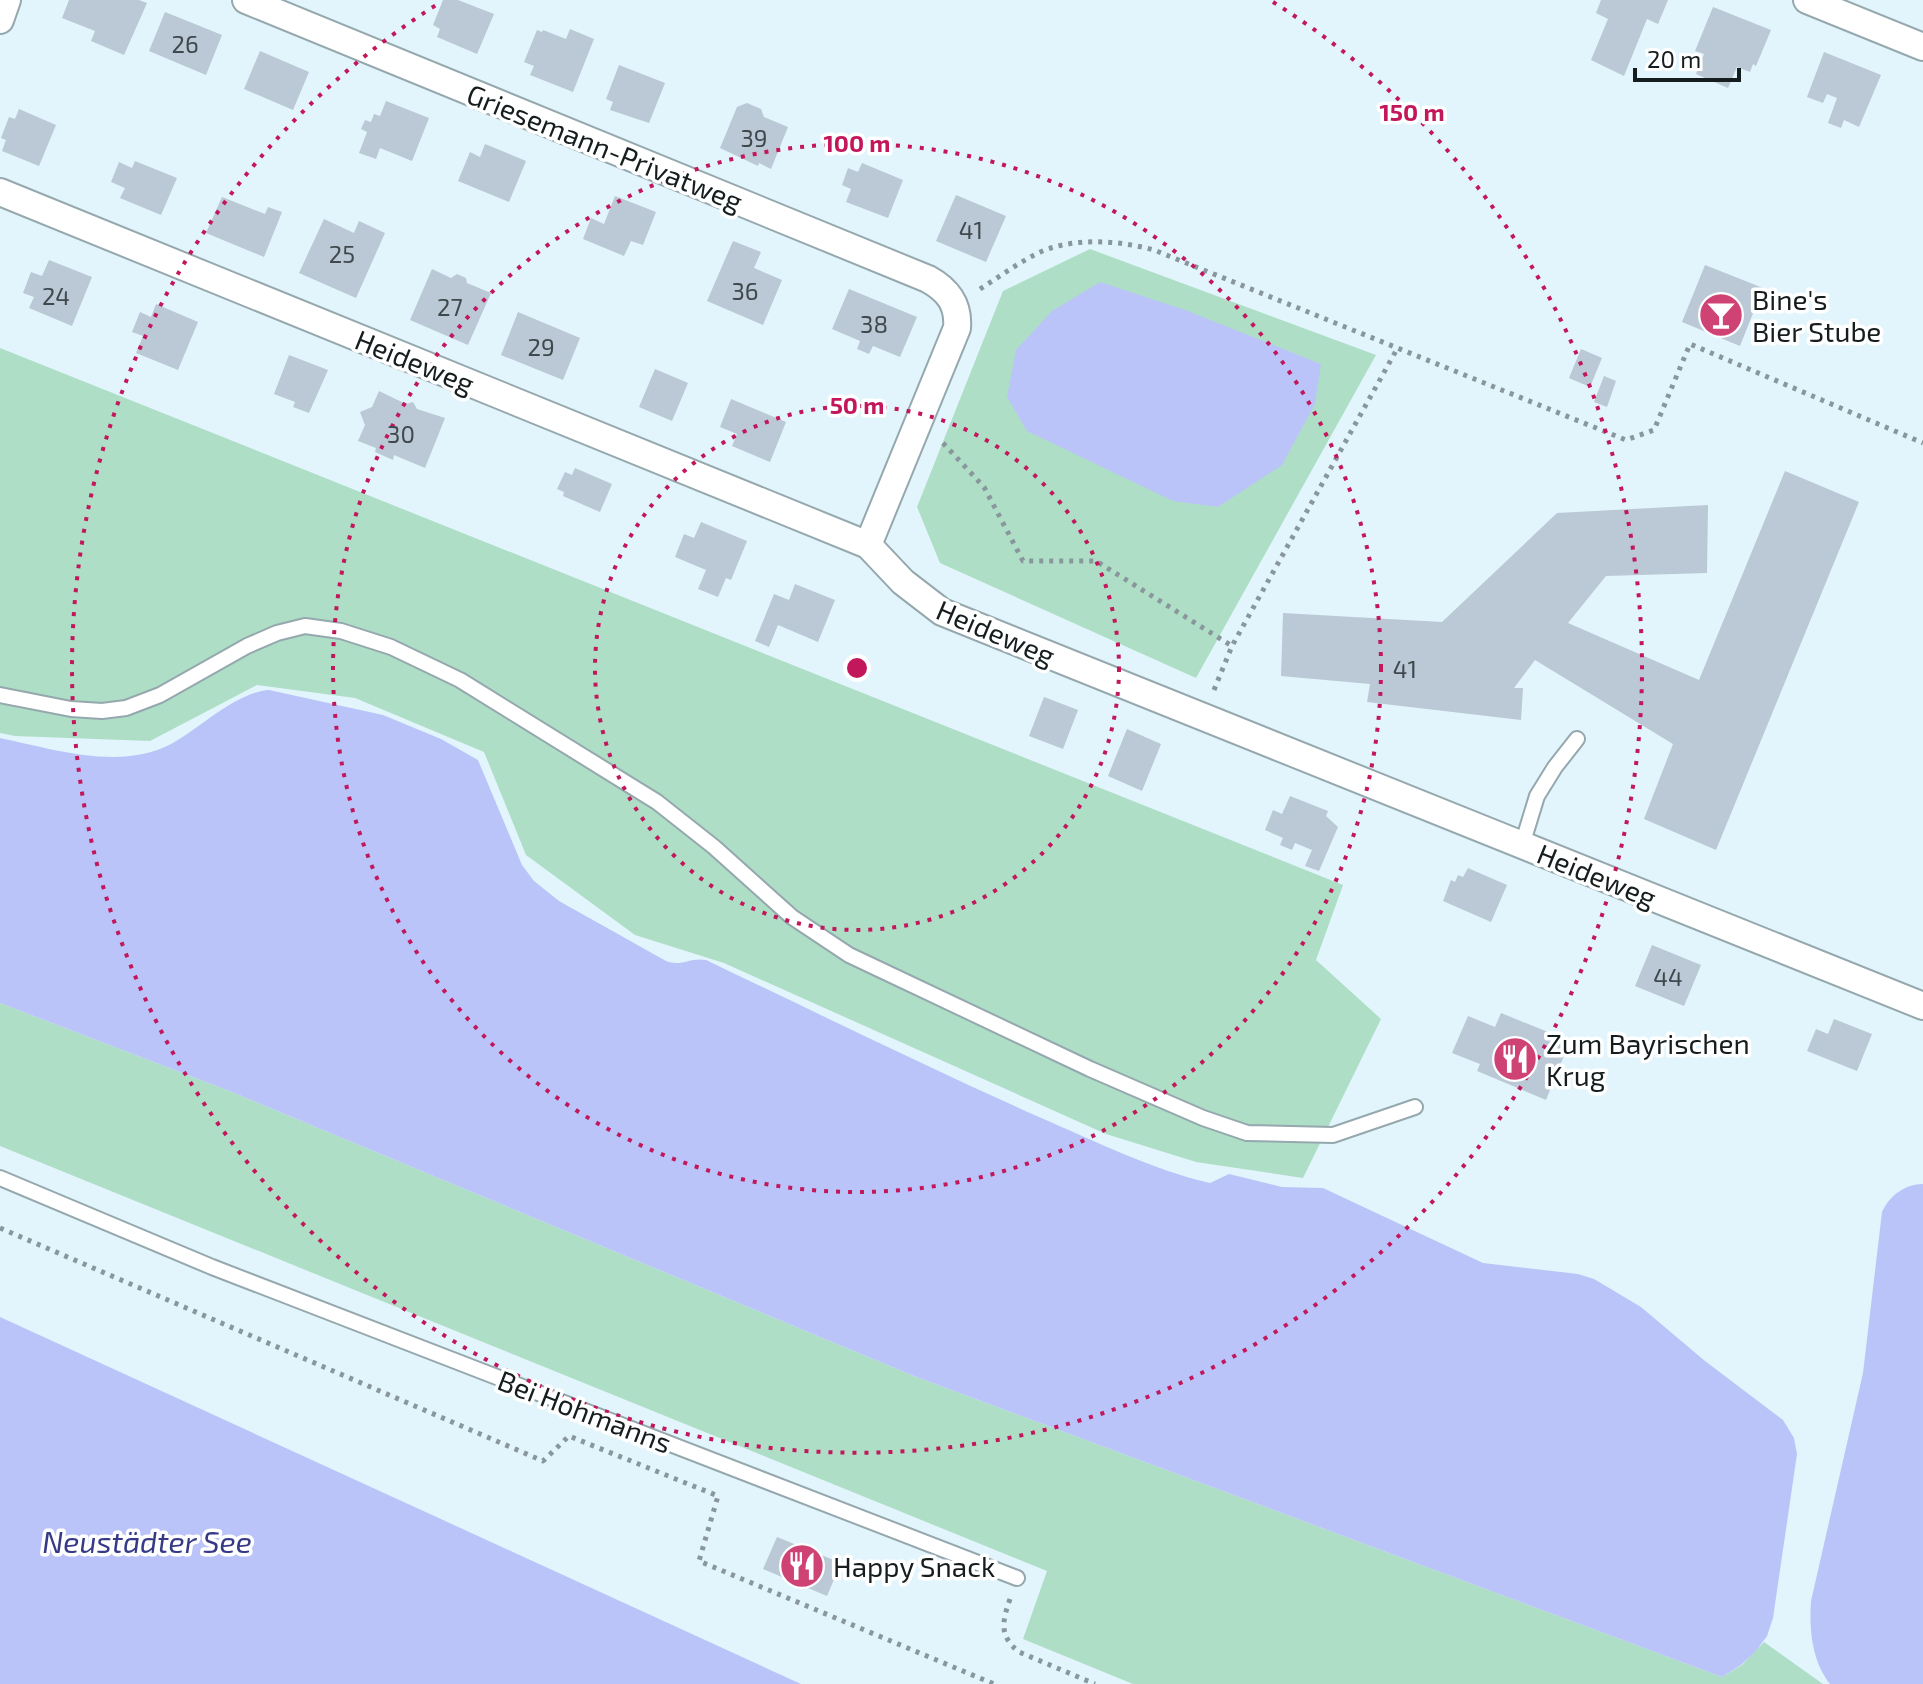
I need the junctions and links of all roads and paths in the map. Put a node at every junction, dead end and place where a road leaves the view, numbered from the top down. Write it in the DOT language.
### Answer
graph roads {
  1 [pos="7,0"];
  2 [pos="246,0"];
  3 [pos="1807,0"];
  4 [pos="0,20"];
  5 [pos="1923,47"];
  6 [pos="0,192"];
  7 [pos="955,304"];
  8 [pos="1397,349"];
  9 [pos="921,419"];
  10 [pos="1923,443"];
  11 [pos="868,545"];
  12 [pos="1232,646"];
  13 [pos="0,695"];
  14 [pos="1203,717"];
  15 [pos="1577,739"];
  16 [pos="1522,845"];
  17 [pos="1923,1006"];
  18 [pos="1415,1107"];
  19 [pos="0,1178"];
  20 [pos="0,1228"];
  21 [pos="1017,1578"];
  22 [pos="994,1684"];
  23 [pos="1095,1684"];
  1 -- 4 [label="street"];
  2 -- 7 [label="street, Griesemann-Privatweg"];
  3 -- 5 [label="street"];
  6 -- 11 [label="street, Heideweg"];
  7 -- 8 [label="path"];
  7 -- 9 [label="street"];
  8 -- 10 [label="path"];
  8 -- 12 [label="path"];
  9 -- 11 [label="street"];
  9 -- 12 [label="path"];
  11 -- 14 [label="street, Heideweg"];
  12 -- 14 [label="path"];
  13 -- 18 [label="lane"];
  14 -- 16 [label="street, Heideweg"];
  15 -- 16 [label="lane"];
  16 -- 17 [label="street, Heideweg"];
  19 -- 21 [label="lane, Bei Hohmanns"];
  20 -- 22 [label="path"];
  21 -- 23 [label="path"];
}
